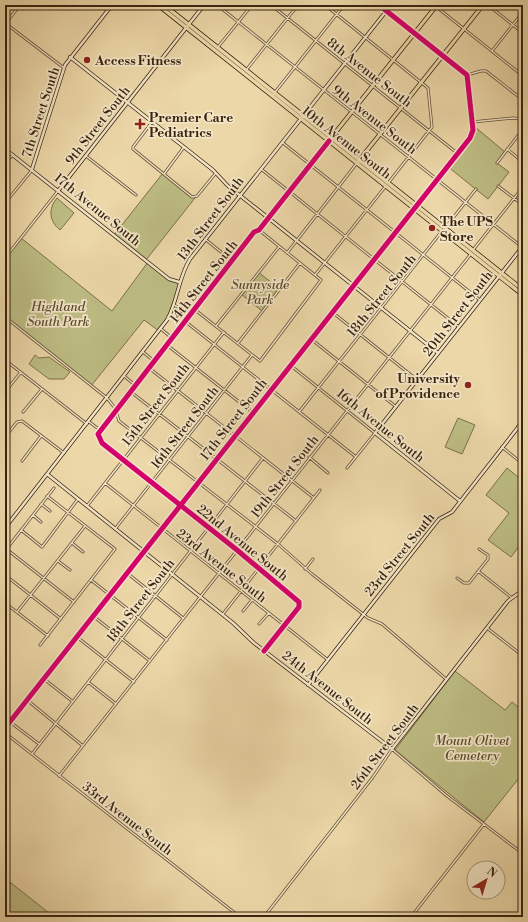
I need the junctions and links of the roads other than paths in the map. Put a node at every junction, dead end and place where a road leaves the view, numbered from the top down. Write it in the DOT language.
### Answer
graph roads {
  1 [pos="20,5"];
  2 [pos="112,5"];
  3 [pos="158,5"];
  4 [pos="164,5"];
  5 [pos="204,5"];
  6 [pos="217,5"];
  7 [pos="252,5"];
  8 [pos="271,5"];
  9 [pos="298,5"];
  10 [pos="325,5"];
  11 [pos="344,5"];
  12 [pos="380,5"];
  13 [pos="391,5"];
  14 [pos="436,5"];
  15 [pos="483,5"];
  16 [pos="488,5"];
  17 [pos="386,10"];
  18 [pos="523,12"];
  19 [pos="337,14"];
  20 [pos="288,18"];
  21 [pos="238,22"];
  22 [pos="5,24"];
  23 [pos="513,25"];
  24 [pos="188,26"];
  25 [pos="464,29"];
  26 [pos="415,33"];
  27 [pos="523,33"];
  28 [pos="365,37"];
  29 [pos="316,41"];
  30 [pos="267,44"];
  31 [pos="217,49"];
  32 [pos="492,51"];
  33 [pos="443,55"];
  34 [pos="70,58"];
  35 [pos="394,59"];
  36 [pos="345,63"];
  37 [pos="295,67"];
  38 [pos="64,68"];
  39 [pos="246,69"];
  40 [pos="523,71"];
  41 [pos="243,73"];
  42 [pos="467,74"];
  43 [pos="520,74"];
  44 [pos="523,76"];
  45 [pos="422,82"];
  46 [pos="372,85"];
  47 [pos="323,90"];
  48 [pos="274,94"];
  49 [pos="523,100"];
  50 [pos="127,103"];
  51 [pos="401,108"];
  52 [pos="352,112"];
  53 [pos="302,117"];
  54 [pos="523,119"];
  55 [pos="152,122"];
  56 [pos="472,122"];
  57 [pos="523,129"];
  58 [pos="429,131"];
  59 [pos="380,134"];
  60 [pos="332,137"];
  61 [pos="329,141"];
  62 [pos="281,142"];
  63 [pos="184,147"];
  64 [pos="5,149"];
  65 [pos="507,149"];
  66 [pos="458,153"];
  67 [pos="13,155"];
  68 [pos="86,156"];
  69 [pos="408,157"];
  70 [pos="5,162"];
  71 [pos="358,162"];
  72 [pos="523,162"];
  73 [pos="497,163"];
  74 [pos="310,165"];
  75 [pos="261,169"];
  76 [pos="32,170"];
  77 [pos="216,173"];
  78 [pos="164,174"];
  79 [pos="437,180"];
  80 [pos="387,184"];
  81 [pos="498,186"];
  82 [pos="523,187"];
  83 [pos="338,188"];
  84 [pos="476,189"];
  85 [pos="58,191"];
  86 [pos="289,192"];
  87 [pos="136,195"];
  88 [pos="240,195"];
  89 [pos="514,198"];
  90 [pos="465,202"];
  91 [pos="5,203"];
  92 [pos="523,205"];
  93 [pos="415,207"];
  94 [pos="366,210"];
  95 [pos="317,214"];
  96 [pos="268,218"];
  97 [pos="493,225"];
  98 [pos="444,229"];
  99 [pos="258,230"];
  100 [pos="395,233"];
  101 [pos="346,236"];
  102 [pos="205,239"];
  103 [pos="296,240"];
  104 [pos="279,247"];
  105 [pos="523,247"];
  106 [pos="221,252"];
  107 [pos="472,252"];
  108 [pos="287,253"];
  109 [pos="423,256"];
  110 [pos="5,258"];
  111 [pos="374,259"];
  112 [pos="300,263"];
  113 [pos="325,263"];
  114 [pos="500,274"];
  115 [pos="316,275"];
  116 [pos="451,278"];
  117 [pos="179,282"];
  118 [pos="402,282"];
  119 [pos="353,285"];
  120 [pos="523,290"];
  121 [pos="523,295"];
  122 [pos="480,300"];
  123 [pos="431,304"];
  124 [pos="174,305"];
  125 [pos="381,308"];
  126 [pos="194,309"];
  127 [pos="332,312"];
  128 [pos="191,314"];
  129 [pos="5,317"];
  130 [pos="186,322"];
  131 [pos="216,326"];
  132 [pos="459,326"];
  133 [pos="161,329"];
  134 [pos="410,330"];
  135 [pos="224,332"];
  136 [pos="360,335"];
  137 [pos="173,338"];
  138 [pos="311,339"];
  139 [pos="238,343"];
  140 [pos="214,344"];
  141 [pos="167,345"];
  142 [pos="143,352"];
  143 [pos="438,353"];
  144 [pos="252,355"];
  145 [pos="388,357"];
  146 [pos="5,360"];
  147 [pos="339,361"];
  148 [pos="155,362"];
  149 [pos="290,365"];
  150 [pos="196,367"];
  151 [pos="243,367"];
  152 [pos="149,368"];
  153 [pos="20,372"];
  154 [pos="124,376"];
  155 [pos="417,380"];
  156 [pos="368,384"];
  157 [pos="136,385"];
  158 [pos="318,388"];
  159 [pos="42,389"];
  160 [pos="271,389"];
  161 [pos="178,390"];
  162 [pos="224,390"];
  163 [pos="5,392"];
  164 [pos="132,392"];
  165 [pos="107,398"];
  166 [pos="396,406"];
  167 [pos="347,410"];
  168 [pos="116,411"];
  169 [pos="23,412"];
  170 [pos="253,412"];
  171 [pos="299,412"];
  172 [pos="206,413"];
  173 [pos="160,414"];
  174 [pos="523,420"];
  175 [pos="88,422"];
  176 [pos="518,426"];
  177 [pos="100,430"];
  178 [pos="523,430"];
  179 [pos="375,433"];
  180 [pos="328,434"];
  181 [pos="41,436"];
  182 [pos="188,436"];
  183 [pos="234,436"];
  184 [pos="5,437"];
  185 [pos="141,437"];
  186 [pos="98,438"];
  187 [pos="502,447"];
  188 [pos="64,453"];
  189 [pos="309,457"];
  190 [pos="356,457"];
  191 [pos="263,458"];
  192 [pos="170,459"];
  193 [pos="216,459"];
  194 [pos="123,460"];
  195 [pos="22,461"];
  196 [pos="523,464"];
  197 [pos="347,468"];
  198 [pos="328,473"];
  199 [pos="47,474"];
  200 [pos="291,480"];
  201 [pos="245,481"];
  202 [pos="198,482"];
  203 [pos="106,483"];
  204 [pos="152,483"];
  205 [pos="54,488"];
  206 [pos="320,490"];
  207 [pos="47,496"];
  208 [pos="314,498"];
  209 [pos="78,500"];
  210 [pos="460,500"];
  211 [pos="273,503"];
  212 [pos="41,504"];
  213 [pos="227,504"];
  214 [pos="180,505"];
  215 [pos="87,506"];
  216 [pos="134,506"];
  217 [pos="50,511"];
  218 [pos="68,512"];
  219 [pos="32,515"];
  220 [pos="296,521"];
  221 [pos="41,522"];
  222 [pos="85,526"];
  223 [pos="255,526"];
  224 [pos="208,527"];
  225 [pos="5,528"];
  226 [pos="162,528"];
  227 [pos="115,529"];
  228 [pos="21,530"];
  229 [pos="72,543"];
  230 [pos="278,544"];
  231 [pos="6,549"];
  232 [pos="479,549"];
  233 [pos="237,550"];
  234 [pos="144,551"];
  235 [pos="190,551"];
  236 [pos="83,552"];
  237 [pos="313,558"];
  238 [pos="58,561"];
  239 [pos="259,568"];
  240 [pos="305,568"];
  241 [pos="70,570"];
  242 [pos="478,571"];
  243 [pos="127,573"];
  244 [pos="219,573"];
  245 [pos="172,574"];
  246 [pos="5,575"];
  247 [pos="44,578"];
  248 [pos="457,578"];
  249 [pos="91,580"];
  250 [pos="523,590"];
  251 [pos="241,591"];
  252 [pos="31,595"];
  253 [pos="110,595"];
  254 [pos="155,595"];
  255 [pos="200,597"];
  256 [pos="512,598"];
  257 [pos="252,600"];
  258 [pos="74,602"];
  259 [pos="5,603"];
  260 [pos="243,611"];
  261 [pos="17,612"];
  262 [pos="269,613"];
  263 [pos="364,614"];
  264 [pos="222,615"];
  265 [pos="93,616"];
  266 [pos="138,617"];
  267 [pos="183,618"];
  268 [pos="61,619"];
  269 [pos="259,624"];
  270 [pos="284,626"];
  271 [pos="487,628"];
  272 [pos="48,636"];
  273 [pos="77,637"];
  274 [pos="122,638"];
  275 [pos="167,640"];
  276 [pos="40,645"];
  277 [pos="264,651"];
  278 [pos="523,656"];
  279 [pos="105,660"];
  280 [pos="328,660"];
  281 [pos="150,661"];
  282 [pos="44,679"];
  283 [pos="447,679"];
  284 [pos="88,682"];
  285 [pos="134,682"];
  286 [pos="308,685"];
  287 [pos="27,700"];
  288 [pos="72,702"];
  289 [pos="116,704"];
  290 [pos="10,722"];
  291 [pos="56,723"];
  292 [pos="5,728"];
  293 [pos="5,733"];
  294 [pos="39,744"];
  295 [pos="83,746"];
  296 [pos="392,749"];
  297 [pos="32,754"];
  298 [pos="59,776"];
  299 [pos="484,824"];
  300 [pos="522,853"];
  301 [pos="240,917"];
  302 [pos="264,917"];
  303 [pos="411,917"];
  1 -- 22 [label="street"];
  2 -- 34 [label="street, 7th Street South"];
  3 -- 24 [label="highway, 10th Avenue South"];
  4 -- 24 [label="highway, 10th Avenue South"];
  5 -- 24 [label="street, 9th Street South"];
  6 -- 21 [label="street, 9th Avenue South"];
  7 -- 21 [label="street"];
  8 -- 20 [label="street, 8th Avenue South"];
  9 -- 20 [label="street"];
  10 -- 19 [label="street"];
  11 -- 19 [label="street"];
  12 -- 17 [label="street"];
  13 -- 17 [label="street, 13th Street South"];
  14 -- 25 [label="street"];
  14 -- 26 [label="main road, 14th Street South"];
  15 -- 25 [label="main road"];
  16 -- 23 [label="street"];
  17 -- 26 [label="street"];
  17 -- 28 [label="street, 13th Street South"];
  18 -- 23 [label="street"];
  19 -- 28 [label="street"];
  19 -- 29 [label="street"];
  20 -- 29 [label="street, 8th Avenue South"];
  20 -- 30 [label="street"];
  21 -- 30 [label="street, 9th Avenue South"];
  21 -- 31 [label="street"];
  22 -- 38 [label="street"];
  23 -- 27 [label="street"];
  23 -- 32 [label="street"];
  24 -- 31 [label="highway, 10th Avenue South"];
  24 -- 50 [label="street, 9th Street South"];
  25 -- 32 [label="street"];
  25 -- 33 [label="main road"];
  26 -- 33 [label="street"];
  26 -- 35 [label="main road, 14th Street South"];
  28 -- 35 [label="street"];
  28 -- 36 [label="street, 13th Street South"];
  29 -- 36 [label="street, 8th Avenue South"];
  29 -- 37 [label="street"];
  30 -- 37 [label="street, 9th Avenue South"];
  30 -- 39 [label="street"];
  31 -- 39 [label="highway, 10th Avenue South"];
  31 -- 41 [label="highway, 10th Avenue South"];
  32 -- 43 [label="street"];
  33 -- 42 [label="street"];
  33 -- 45 [label="main road"];
  34 -- 38 [label="street, 7th Street South"];
  34 -- 50 [label="street"];
  35 -- 45 [label="street"];
  35 -- 46 [label="main road, 14th Street South"];
  36 -- 46 [label="street, 8th Avenue South"];
  36 -- 47 [label="street, 13th Street South"];
  37 -- 47 [label="street, 9th Avenue South"];
  37 -- 48 [label="street"];
  38 -- 76 [label="street, 7th Street South"];
  39 -- 41 [label="street"];
  39 -- 48 [label="highway, 10th Avenue South"];
  40 -- 43 [label="street"];
  41 -- 48 [label="highway, 10th Avenue South"];
  42 -- 49 [label="street"];
  42 -- 56 [label="street"];
  43 -- 44 [label="street"];
  45 -- 51 [label="main road"];
  45 -- 58 [label="street"];
  46 -- 51 [label="street, 8th Avenue South"];
  46 -- 52 [label="main road, 14th Street South"];
  47 -- 52 [label="street, 9th Avenue South"];
  47 -- 53 [label="street, 13th Street South"];
  48 -- 53 [label="highway, 10th Avenue South"];
  50 -- 55 [label="street"];
  50 -- 68 [label="street, 9th Street South"];
  51 -- 58 [label="street, 8th Avenue South"];
  51 -- 59 [label="main road"];
  52 -- 59 [label="street, 9th Avenue South"];
  52 -- 60 [label="main road, 14th Street South"];
  53 -- 60 [label="highway, 10th Avenue South"];
  53 -- 61 [label="highway, 10th Avenue South"];
  53 -- 62 [label="street, 13th Street South"];
  54 -- 56 [label="street"];
  55 -- 63 [label="street"];
  55 -- 78 [label="street"];
  56 -- 66 [label="street, 17th Street South"];
  57 -- 65 [label="street"];
  58 -- 66 [label="street, 8th Avenue South"];
  58 -- 69 [label="street"];
  59 -- 69 [label="street, 9th Avenue South"];
  59 -- 71 [label="main road"];
  60 -- 61 [label="main road, 14th Street South"];
  60 -- 71 [label="highway, 10th Avenue South"];
  61 -- 71 [label="highway, 10th Avenue South"];
  61 -- 74 [label="street, 14th Street South"];
  62 -- 74 [label="street"];
  62 -- 75 [label="street, 13th Street South"];
  63 -- 77 [label="street"];
  63 -- 78 [label="street"];
  64 -- 67 [label="street, 17th Avenue South"];
  65 -- 72 [label="street"];
  65 -- 73 [label="street"];
  66 -- 79 [label="street, 17th Street South"];
  67 -- 70 [label="street"];
  67 -- 76 [label="street, 17th Avenue South"];
  68 -- 85 [label="street, 9th Street South"];
  68 -- 87 [label="street"];
  69 -- 79 [label="street, 9th Avenue South"];
  69 -- 80 [label="street"];
  71 -- 80 [label="highway, 10th Avenue South"];
  71 -- 83 [label="street"];
  74 -- 83 [label="street"];
  74 -- 86 [label="street, 14th Street South"];
  75 -- 86 [label="street"];
  75 -- 88 [label="street, 13th Street South"];
  76 -- 85 [label="street, 17th Avenue South"];
  76 -- 91 [label="street"];
  77 -- 78 [label="street"];
  77 -- 88 [label="street"];
  79 -- 90 [label="street, 9th Avenue South"];
  79 -- 93 [label="street, 17th Street South"];
  80 -- 93 [label="highway, 10th Avenue South"];
  80 -- 94 [label="street"];
  81 -- 89 [label="street"];
  82 -- 89 [label="street, 19th Street South"];
  83 -- 94 [label="street"];
  83 -- 95 [label="street"];
  84 -- 90 [label="street, 18th Street South"];
  85 -- 110 [label="street, 9th Street South"];
  85 -- 117 [label="street, 17th Avenue South"];
  86 -- 95 [label="street"];
  86 -- 96 [label="street, 14th Street South"];
  88 -- 96 [label="street"];
  88 -- 102 [label="street, 13th Street South"];
  89 -- 92 [label="street"];
  89 -- 97 [label="street, 19th Street South"];
  90 -- 97 [label="street, 9th Avenue South"];
  90 -- 98 [label="street, 18th Street South"];
  93 -- 98 [label="highway, 10th Avenue South"];
  93 -- 100 [label="street, 17th Street South"];
  94 -- 100 [label="street"];
  94 -- 101 [label="street"];
  95 -- 101 [label="street"];
  95 -- 103 [label="street"];
  96 -- 99 [label="street, 14th Street South"];
  96 -- 103 [label="street"];
  97 -- 105 [label="street, 9th Avenue South"];
  97 -- 107 [label="street, 19th Street South"];
  98 -- 107 [label="highway, 10th Avenue South"];
  98 -- 109 [label="street, 18th Street South"];
  99 -- 104 [label="street"];
  99 -- 126 [label="street, 14th Street South"];
  100 -- 109 [label="street"];
  100 -- 111 [label="street, 17th Street South"];
  101 -- 111 [label="street"];
  101 -- 113 [label="street"];
  102 -- 106 [label="street"];
  102 -- 117 [label="street, 13th Street South"];
  103 -- 108 [label="street"];
  103 -- 113 [label="street"];
  104 -- 108 [label="street"];
  104 -- 131 [label="street"];
  105 -- 114 [label="street, 20th Street South"];
  107 -- 114 [label="highway, 10th Avenue South"];
  107 -- 116 [label="street, 19th Street South"];
  108 -- 112 [label="street"];
  109 -- 116 [label="street"];
  109 -- 118 [label="street, 18th Street South"];
  111 -- 118 [label="street"];
  111 -- 119 [label="street, 17th Street South"];
  112 -- 115 [label="street"];
  112 -- 139 [label="street"];
  113 -- 115 [label="street"];
  113 -- 119 [label="street"];
  114 -- 120 [label="highway, 10th Avenue South"];
  114 -- 121 [label="highway, 10th Avenue South"];
  114 -- 122 [label="street, 20th Street South"];
  115 -- 144 [label="street"];
  116 -- 122 [label="street"];
  116 -- 123 [label="street, 19th Street South"];
  117 -- 124 [label="street, 13th Street South"];
  118 -- 123 [label="street"];
  118 -- 125 [label="street, 18th Street South"];
  119 -- 125 [label="street"];
  119 -- 127 [label="street, 17th Street South"];
  122 -- 132 [label="street, 20th Street South"];
  123 -- 132 [label="street"];
  123 -- 134 [label="street, 19th Street South"];
  124 -- 128 [label="street"];
  124 -- 133 [label="street, 13th Street South"];
  125 -- 134 [label="street"];
  125 -- 136 [label="street, 18th Street South"];
  126 -- 128 [label="street, 14th Street South"];
  126 -- 131 [label="street"];
  127 -- 136 [label="street"];
  127 -- 138 [label="street, 17th Street South"];
  128 -- 130 [label="street, 14th Street South"];
  129 -- 165 [label="street"];
  130 -- 137 [label="street, 14th Street South"];
  130 -- 140 [label="street"];
  131 -- 135 [label="street"];
  132 -- 143 [label="street, 20th Street South"];
  133 -- 137 [label="street"];
  133 -- 142 [label="street, 13th Street South"];
  134 -- 143 [label="street"];
  134 -- 145 [label="street, 19th Street South"];
  135 -- 139 [label="street"];
  135 -- 140 [label="street, 15th Street South"];
  136 -- 145 [label="street"];
  136 -- 147 [label="street, 18th Street South"];
  137 -- 141 [label="street, 14th Street South"];
  138 -- 147 [label="street"];
  138 -- 149 [label="street, 17th Street South"];
  139 -- 144 [label="street"];
  140 -- 150 [label="street, 15th Street South"];
  140 -- 151 [label="street"];
  141 -- 148 [label="street, 14th Street South"];
  141 -- 150 [label="street"];
  142 -- 148 [label="street"];
  142 -- 154 [label="street, 13th Street South"];
  143 -- 155 [label="street, 20th Street South"];
  144 -- 151 [label="street, 16th Street South"];
  145 -- 155 [label="street"];
  145 -- 156 [label="street, 19th Street South"];
  146 -- 153 [label="street"];
  147 -- 156 [label="street"];
  147 -- 158 [label="street, 18th Street South"];
  148 -- 152 [label="street, 14th Street South"];
  149 -- 158 [label="street, 16th Avenue South"];
  149 -- 160 [label="street, 17th Street South"];
  150 -- 161 [label="street, 15th Street South"];
  150 -- 162 [label="street"];
  151 -- 160 [label="street"];
  151 -- 162 [label="street, 16th Street South"];
  152 -- 157 [label="street, 14th Street South"];
  152 -- 161 [label="street"];
  153 -- 159 [label="street"];
  153 -- 163 [label="street"];
  154 -- 157 [label="street"];
  154 -- 165 [label="street, 13th Street South"];
  155 -- 166 [label="street, 20th Street South"];
  156 -- 166 [label="street"];
  156 -- 167 [label="street, 19th Street South"];
  157 -- 164 [label="street, 14th Street South"];
  158 -- 167 [label="street, 16th Avenue South"];
  158 -- 171 [label="street, 18th Street South"];
  159 -- 169 [label="street"];
  159 -- 175 [label="street"];
  160 -- 170 [label="street, 17th Street South"];
  160 -- 171 [label="street"];
  161 -- 172 [label="street"];
  161 -- 173 [label="street, 15th Street South"];
  162 -- 170 [label="street"];
  162 -- 172 [label="street, 16th Street South"];
  164 -- 168 [label="street, 14th Street South"];
  164 -- 173 [label="street"];
  165 -- 168 [label="street"];
  165 -- 175 [label="street, 13th Street South"];
  166 -- 179 [label="street, 20th Street South"];
  167 -- 179 [label="street, 16th Avenue South"];
  167 -- 180 [label="street, 19th Street South"];
  168 -- 177 [label="street, 14th Street South"];
  168 -- 185 [label="street"];
  170 -- 183 [label="street, 17th Street South"];
  171 -- 180 [label="street"];
  172 -- 182 [label="street, 16th Street South"];
  172 -- 183 [label="street"];
  173 -- 182 [label="street"];
  173 -- 185 [label="street, 15th Street South"];
  174 -- 176 [label="street, 23rd Street South"];
  175 -- 177 [label="street"];
  175 -- 188 [label="street, 13th Street South"];
  176 -- 178 [label="street"];
  176 -- 187 [label="street, 23rd Street South"];
  177 -- 186 [label="street, 14th Street South"];
  179 -- 190 [label="street, 20th Street South"];
  179 -- 210 [label="street, 16th Avenue South"];
  180 -- 189 [label="street, 19th Street South"];
  180 -- 190 [label="street"];
  181 -- 184 [label="street"];
  181 -- 188 [label="street"];
  181 -- 195 [label="street"];
  182 -- 192 [label="street, 16th Street South"];
  182 -- 193 [label="street"];
  183 -- 191 [label="street"];
  183 -- 193 [label="street, 17th Street South"];
  185 -- 192 [label="street"];
  185 -- 194 [label="street, 15th Street South"];
  186 -- 194 [label="street, 22nd Avenue South"];
  187 -- 196 [label="street"];
  187 -- 210 [label="street, 23rd Street South"];
  188 -- 199 [label="street, 13th Street South"];
  189 -- 198 [label="street"];
  189 -- 200 [label="street, 19th Street South"];
  190 -- 197 [label="street, 20th Street South"];
  191 -- 200 [label="street"];
  191 -- 201 [label="street, 18th Street South"];
  192 -- 202 [label="street"];
  192 -- 204 [label="street, 16th Street South"];
  193 -- 201 [label="street"];
  193 -- 202 [label="street, 17th Street South"];
  194 -- 203 [label="street, 15th Street South"];
  194 -- 204 [label="street, 22nd Avenue South"];
  199 -- 209 [label="street, 24th Avenue South"];
  199 -- 225 [label="street, 13th Street South"];
  200 -- 208 [label="street"];
  200 -- 211 [label="street, 19th Street South"];
  201 -- 211 [label="street"];
  201 -- 213 [label="street, 18th Street South"];
  202 -- 213 [label="street"];
  202 -- 214 [label="street, 17th Street South"];
  203 -- 215 [label="street, 15th Street South"];
  203 -- 216 [label="street, 23rd Avenue South"];
  204 -- 214 [label="street, 22nd Avenue South"];
  204 -- 216 [label="street, 16th Street South"];
  205 -- 207 [label="street"];
  206 -- 208 [label="street"];
  207 -- 212 [label="street"];
  207 -- 218 [label="street"];
  208 -- 220 [label="street"];
  209 -- 215 [label="street, 24th Avenue South"];
  209 -- 218 [label="street"];
  210 -- 263 [label="street, 23rd Street South"];
  211 -- 220 [label="street"];
  211 -- 223 [label="street, 19th Street South"];
  212 -- 217 [label="street"];
  212 -- 219 [label="street"];
  213 -- 223 [label="street"];
  213 -- 224 [label="street, 18th Street South"];
  214 -- 224 [label="street, 22nd Avenue South"];
  214 -- 226 [label="street, 17th Street South"];
  215 -- 227 [label="street, 24th Avenue South"];
  216 -- 226 [label="street, 23rd Avenue South"];
  216 -- 227 [label="street, 16th Street South"];
  218 -- 222 [label="street"];
  218 -- 228 [label="street"];
  219 -- 221 [label="street"];
  219 -- 228 [label="street"];
  220 -- 230 [label="street"];
  222 -- 229 [label="street"];
  222 -- 249 [label="street"];
  223 -- 230 [label="street"];
  223 -- 233 [label="street, 19th Street South"];
  224 -- 233 [label="street, 22nd Avenue South"];
  224 -- 235 [label="street, 18th Street South"];
  226 -- 234 [label="street, 17th Street South"];
  226 -- 235 [label="street, 23rd Avenue South"];
  227 -- 234 [label="street, 24th Avenue South"];
  228 -- 231 [label="street"];
  229 -- 236 [label="street"];
  229 -- 238 [label="street"];
  230 -- 239 [label="street"];
  230 -- 240 [label="street"];
  231 -- 247 [label="street"];
  232 -- 242 [label="street"];
  233 -- 239 [label="street, 22nd Avenue South"];
  233 -- 244 [label="street, 19th Street South"];
  234 -- 243 [label="street, 17th Street South"];
  234 -- 245 [label="street, 24th Avenue South"];
  235 -- 244 [label="street, 23rd Avenue South"];
  235 -- 245 [label="street, 18th Street South"];
  237 -- 240 [label="street"];
  238 -- 241 [label="street"];
  238 -- 247 [label="street"];
  239 -- 251 [label="street"];
  239 -- 270 [label="street, 22nd Avenue South"];
  240 -- 263 [label="street"];
  242 -- 248 [label="street"];
  242 -- 256 [label="street"];
  243 -- 253 [label="street, 17th Street South"];
  243 -- 254 [label="street"];
  244 -- 251 [label="street, 23rd Avenue South"];
  244 -- 255 [label="street, 19th Street South"];
  245 -- 254 [label="street, 18th Street South"];
  245 -- 255 [label="street, 24th Avenue South"];
  246 -- 252 [label="street"];
  247 -- 252 [label="street"];
  247 -- 258 [label="street"];
  249 -- 253 [label="street"];
  249 -- 258 [label="street"];
  250 -- 256 [label="street, 26th Street South"];
  251 -- 257 [label="street, 23rd Avenue South"];
  251 -- 264 [label="street"];
  252 -- 261 [label="street"];
  252 -- 268 [label="street"];
  253 -- 265 [label="street, 17th Street South"];
  253 -- 266 [label="street"];
  254 -- 266 [label="street, 18th Street South"];
  254 -- 267 [label="street"];
  255 -- 264 [label="street, 24th Avenue South"];
  255 -- 267 [label="street, 19th Street South"];
  256 -- 271 [label="street, 26th Street South"];
  257 -- 260 [label="street"];
  257 -- 262 [label="street, 23rd Avenue South"];
  258 -- 268 [label="street"];
  259 -- 261 [label="street"];
  261 -- 272 [label="street"];
  262 -- 269 [label="street"];
  262 -- 270 [label="street, 23rd Avenue South"];
  263 -- 280 [label="street, 23rd Street South"];
  263 -- 283 [label="street"];
  264 -- 277 [label="street, 24th Avenue South"];
  265 -- 273 [label="street, 17th Street South"];
  265 -- 274 [label="street"];
  266 -- 274 [label="street, 18th Street South"];
  266 -- 275 [label="street"];
  267 -- 275 [label="street, 19th Street South"];
  268 -- 272 [label="street"];
  270 -- 277 [label="street"];
  270 -- 280 [label="street, 23rd Avenue South"];
  271 -- 278 [label="street"];
  271 -- 283 [label="street, 26th Street South"];
  272 -- 276 [label="street"];
  273 -- 279 [label="street"];
  273 -- 282 [label="street, 17th Street South"];
  274 -- 279 [label="street, 18th Street South"];
  274 -- 281 [label="street"];
  275 -- 281 [label="street, 19th Street South"];
  277 -- 286 [label="street, 24th Avenue South"];
  279 -- 284 [label="street, 18th Street South"];
  279 -- 285 [label="street"];
  280 -- 286 [label="street, 23rd Street South"];
  281 -- 285 [label="street, 19th Street South"];
  282 -- 287 [label="street, 17th Street South"];
  282 -- 288 [label="street"];
  283 -- 296 [label="street, 26th Street South"];
  284 -- 288 [label="street, 18th Street South"];
  284 -- 289 [label="street"];
  285 -- 289 [label="street, 19th Street South"];
  286 -- 296 [label="street, 24th Avenue South"];
  287 -- 290 [label="street, 17th Street South"];
  287 -- 291 [label="street"];
  288 -- 291 [label="street, 18th Street South"];
  289 -- 295 [label="street, 19th Street South"];
  290 -- 292 [label="street, 17th Street South"];
  290 -- 294 [label="street"];
  291 -- 294 [label="street, 18th Street South"];
  291 -- 295 [label="street"];
  293 -- 297 [label="street, 33rd Avenue South"];
  294 -- 297 [label="street, 18th Street South"];
  295 -- 298 [label="street, 19th Street South"];
  296 -- 299 [label="street, 24th Avenue South"];
  296 -- 302 [label="street, 26th Street South"];
  297 -- 298 [label="street, 33rd Avenue South"];
  298 -- 301 [label="street, 33rd Avenue South"];
  299 -- 300 [label="street, 24th Avenue South"];
  299 -- 303 [label="street"];
}
